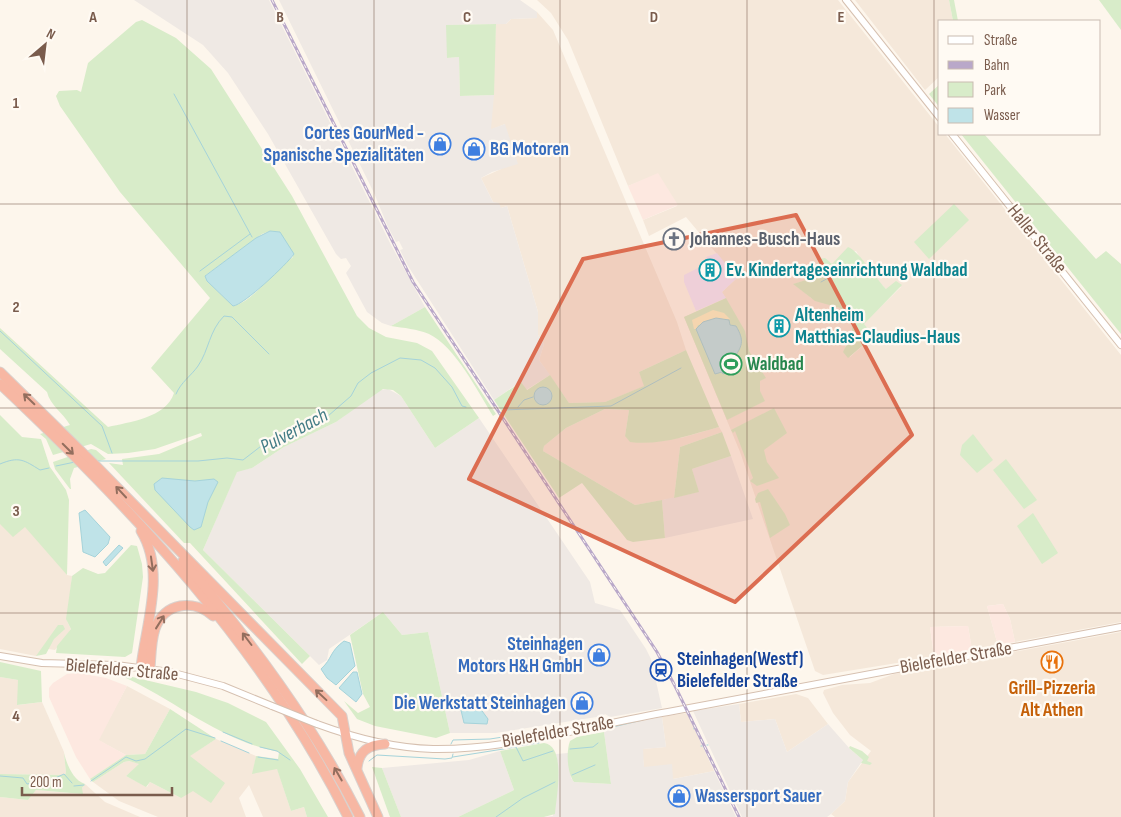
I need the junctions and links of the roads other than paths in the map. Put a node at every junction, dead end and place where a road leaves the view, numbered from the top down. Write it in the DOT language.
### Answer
graph roads {
  1 [pos="846,0"];
  2 [pos="938,115"];
  3 [pos="953,135"];
  4 [pos="1121,345"];
  5 [pos="0,372"];
  6 [pos="0,384"];
  7 [pos="52,428"];
  8 [pos="93,468"];
  9 [pos="123,506"];
  10 [pos="144,517"];
  11 [pos="1121,627"];
  12 [pos="228,629"];
  13 [pos="0,656"];
  14 [pos="145,668"];
  15 [pos="346,734"];
  16 [pos="386,744"];
  17 [pos="357,768"];
  18 [pos="348,817"];
  19 [pos="360,817"];
  20 [pos="378,817"];
  1 -- 2 [label="main road"];
  3 -- 4 [label="main road, Haller Straße"];
  7 -- 5 [label="highway, one-way"];
  6 -- 7 [label="highway"];
  7 -- 8 [label="highway"];
  8 -- 9 [label="highway"];
  10 -- 8 [label="highway, one-way"];
  9 -- 12 [label="highway"];
  9 -- 14 [label="highway, one-way"];
  15 -- 10 [label="highway, one-way"];
  19 -- 10 [label="highway, one-way"];
  11 -- 16 [label="main road, Bielefelder Straße"];
  14 -- 12 [label="highway, one-way"];
  12 -- 18 [label="highway"];
  13 -- 14 [label="main road, Bielefelder Straße"];
  14 -- 15 [label="main road, Bielefelder Straße, bridge"];
  15 -- 16 [label="main road, Bielefelder Straße"];
  15 -- 17 [label="highway"];
  16 -- 17 [label="highway"];
  17 -- 20 [label="highway"];
}
